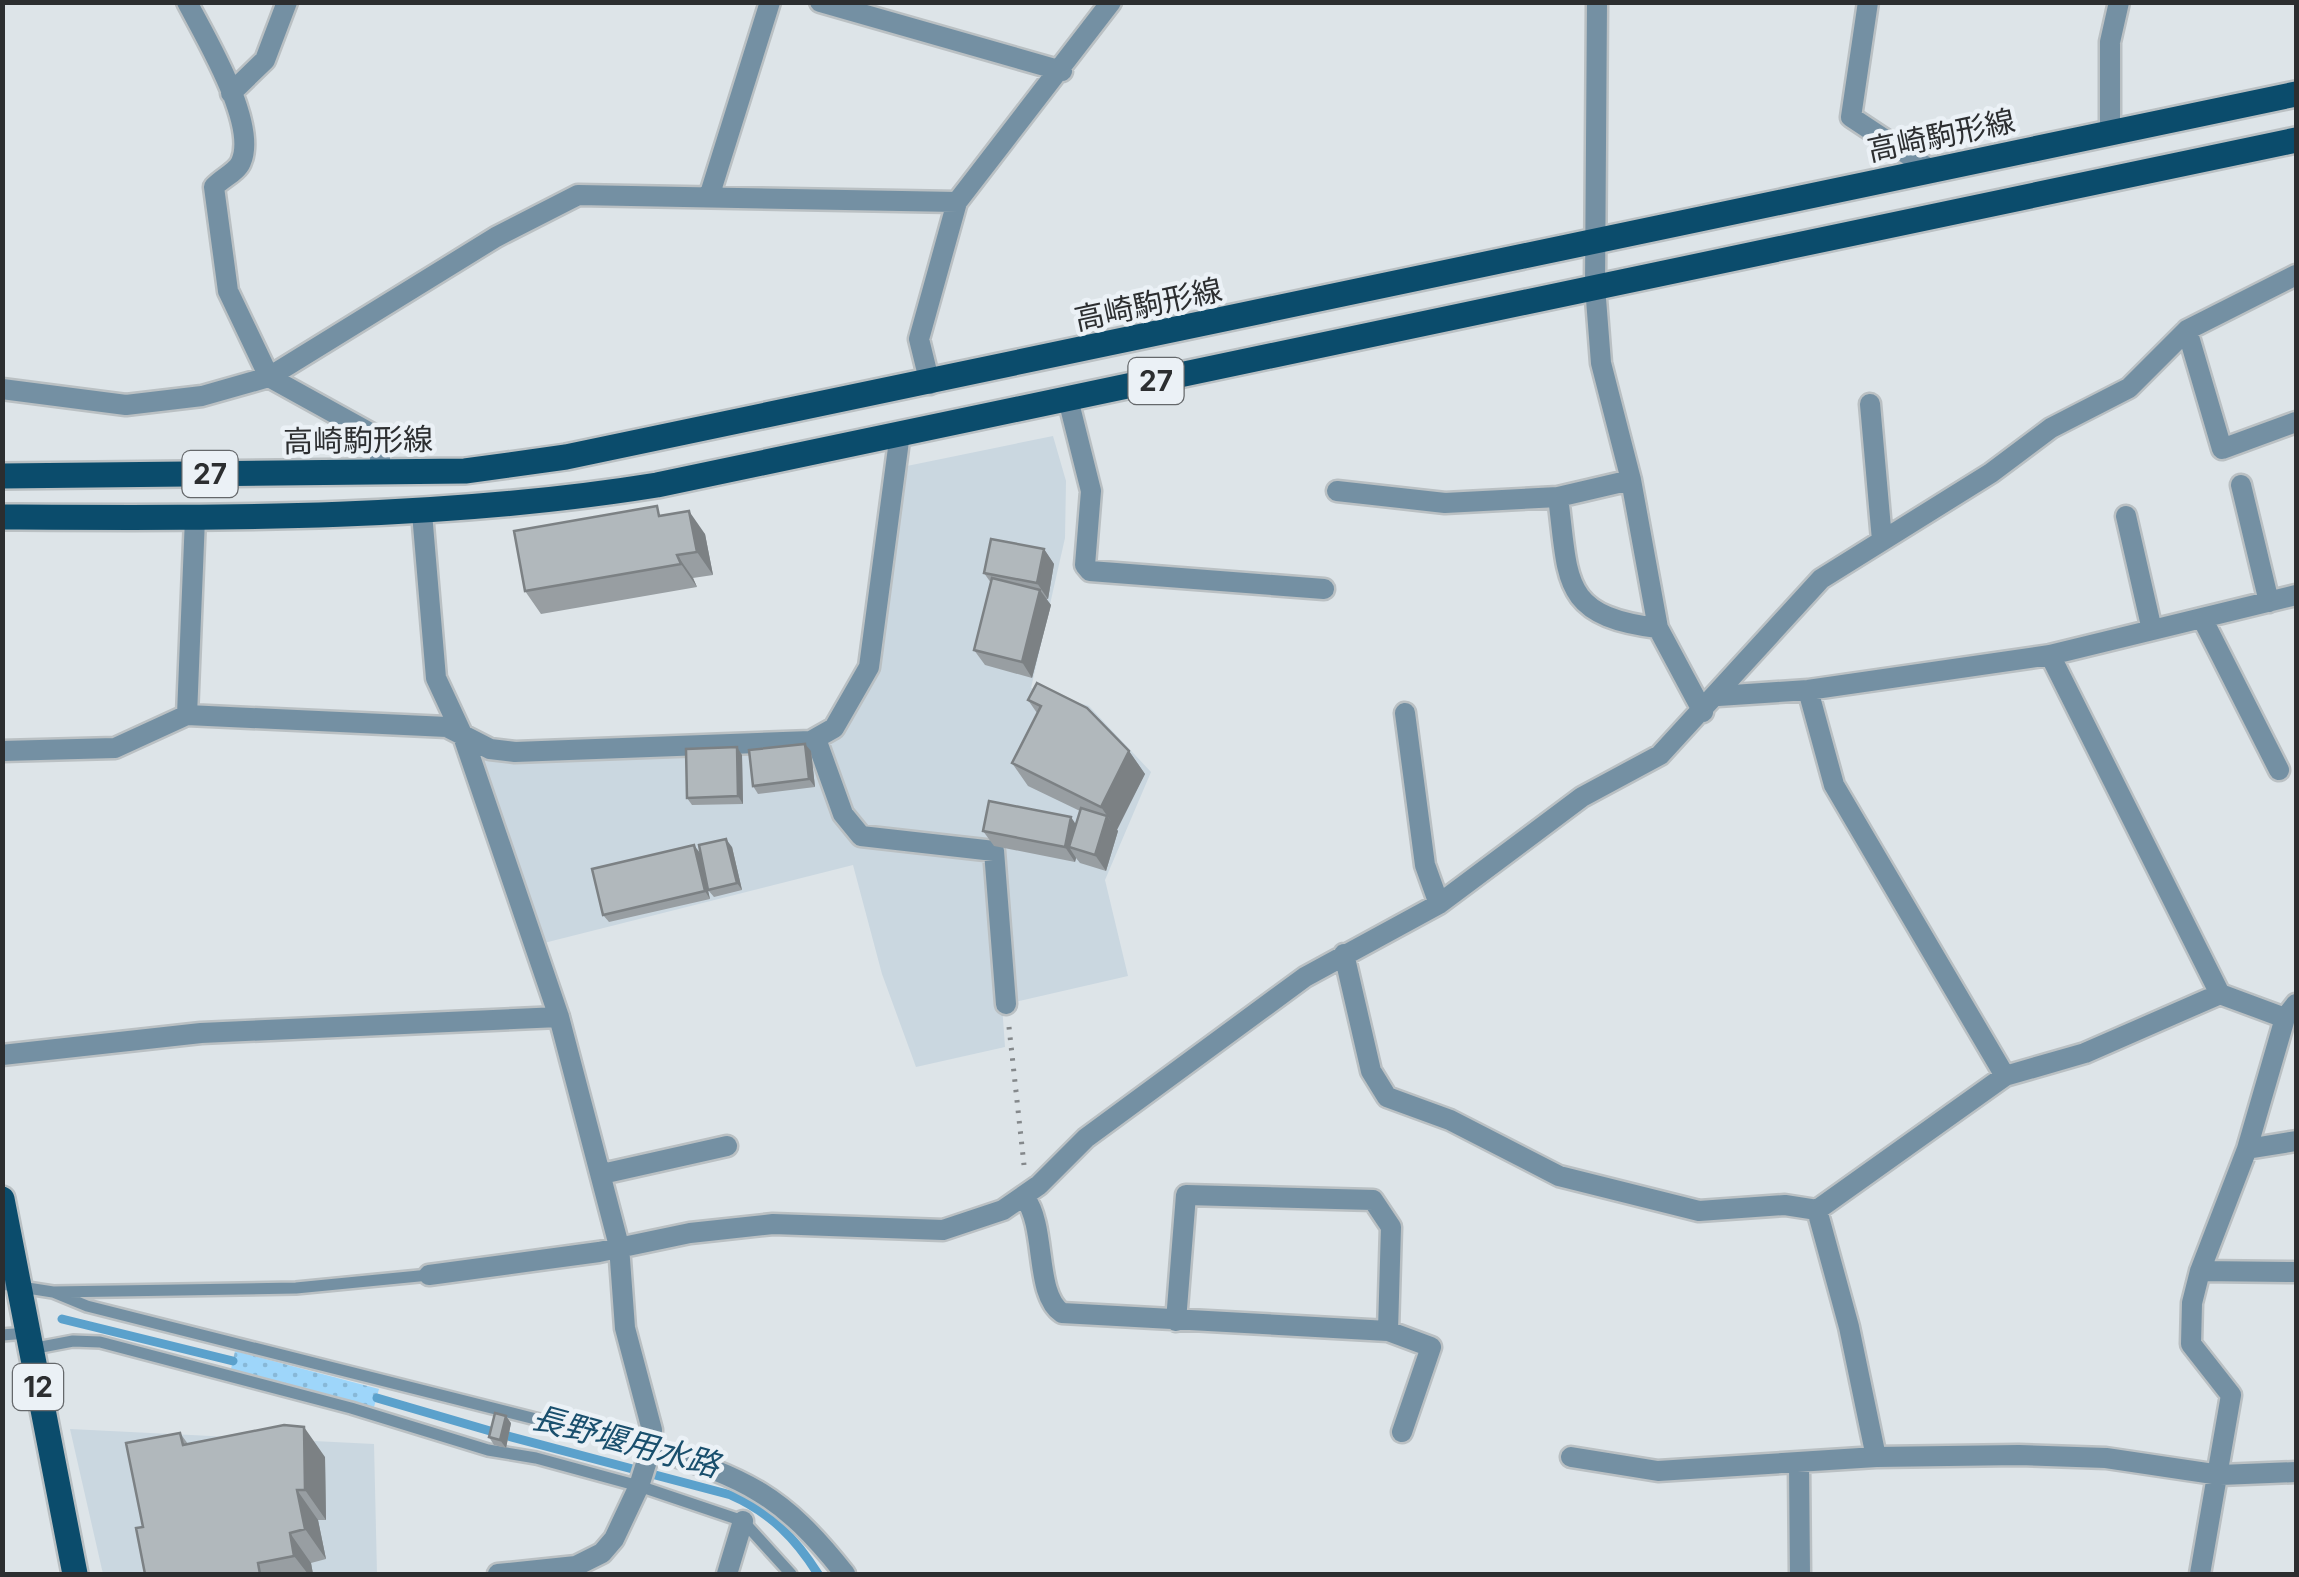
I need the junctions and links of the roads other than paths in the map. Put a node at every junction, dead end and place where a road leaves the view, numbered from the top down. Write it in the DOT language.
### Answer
graph roads {
  1 [pos="187,2"];
  2 [pos="287,2"];
  3 [pos="770,2"];
  4 [pos="820,2"];
  5 [pos="1111,2"];
  6 [pos="1598,2"];
  7 [pos="1868,2"];
  8 [pos="2119,2"];
  9 [pos="1062,70"];
  10 [pos="231,93"];
  11 [pos="2296,94"];
  12 [pos="2110,133"];
  13 [pos="2296,140"];
  14 [pos="1930,170"];
  15 [pos="709,197"];
  16 [pos="956,202"];
  17 [pos="1595,240"];
  18 [pos="2296,275"];
  19 [pos="1595,286"];
  20 [pos="2187,330"];
  21 [pos="269,377"];
  22 [pos="930,384"];
  23 [pos="2,389"];
  24 [pos="1068,400"];
  25 [pos="1870,404"];
  26 [pos="2296,422"];
  27 [pos="900,433"];
  28 [pos="380,473"];
  29 [pos="2,476"];
  30 [pos="1632,480"];
  31 [pos="2241,486"];
  32 [pos="1337,491"];
  33 [pos="1558,497"];
  34 [pos="422,513"];
  35 [pos="2126,516"];
  36 [pos="2,517"];
  37 [pos="195,518"];
  38 [pos="1882,540"];
  39 [pos="1324,589"];
  40 [pos="2296,595"];
  41 [pos="2268,602"];
  42 [pos="2202,618"];
  43 [pos="1658,628"];
  44 [pos="2152,630"];
  45 [pos="2050,655"];
  46 [pos="1808,690"];
  47 [pos="1718,696"];
  48 [pos="1704,712"];
  49 [pos="1405,713"];
  50 [pos="187,716"];
  51 [pos="463,736"];
  52 [pos="816,739"];
  53 [pos="2,752"];
  54 [pos="2279,770"];
  55 [pos="1438,904"];
  56 [pos="1344,954"];
  57 [pos="2220,994"];
  58 [pos="1006,1004"];
  59 [pos="2291,1011"];
  60 [pos="559,1017"];
  61 [pos="2,1055"];
  62 [pos="2004,1076"];
  63 [pos="2296,1141"];
  64 [pos="727,1146"];
  65 [pos="2247,1149"];
  66 [pos="602,1174"];
  67 [pos="1032,1192"];
  68 [pos="2,1200"];
  69 [pos="1817,1210"];
  70 [pos="619,1246"];
  71 [pos="2200,1271"];
  72 [pos="2296,1272"];
  73 [pos="429,1275"];
  74 [pos="11,1286"];
  75 [pos="53,1292"];
  76 [pos="1176,1321"];
  77 [pos="1388,1331"];
  78 [pos="20,1339"];
  79 [pos="1402,1432"];
  80 [pos="1570,1457"];
  81 [pos="1876,1457"];
  82 [pos="1799,1463"];
  83 [pos="644,1469"];
  84 [pos="2296,1472"];
  85 [pos="2220,1476"];
  86 [pos="743,1521"];
  87 [pos="576,1570"];
  88 [pos="75,1574"];
  89 [pos="498,1574"];
  90 [pos="727,1574"];
  91 [pos="791,1574"];
  92 [pos="846,1574"];
  93 [pos="1800,1574"];
  94 [pos="2200,1574"];
  1 -- 10 [label="street"];
  2 -- 10 [label="street"];
  3 -- 15 [label="street"];
  4 -- 9 [label="street"];
  5 -- 9 [label="street"];
  6 -- 17 [label="street"];
  7 -- 14 [label="street"];
  8 -- 12 [label="street"];
  9 -- 16 [label="street"];
  10 -- 21 [label="street"];
  11 -- 12 [label="main road, 高崎駒形線 / 27"];
  12 -- 14 [label="main road, 高崎駒形線 / 27"];
  13 -- 19 [label="main road, 27"];
  14 -- 17 [label="main road, 高崎駒形線 / 27"];
  15 -- 16 [label="street"];
  15 -- 21 [label="street"];
  16 -- 22 [label="street"];
  17 -- 19 [label="street"];
  17 -- 22 [label="main road, 高崎駒形線 / 27"];
  18 -- 20 [label="street"];
  19 -- 24 [label="main road, 27"];
  19 -- 30 [label="street"];
  20 -- 26 [label="street"];
  20 -- 38 [label="street"];
  21 -- 23 [label="street"];
  21 -- 28 [label="street"];
  22 -- 28 [label="main road, 高崎駒形線 / 27"];
  24 -- 27 [label="main road, 27"];
  24 -- 39 [label="street"];
  25 -- 38 [label="street"];
  27 -- 34 [label="main road, 27"];
  27 -- 52 [label="street"];
  28 -- 29 [label="main road, 高崎駒形線 / 27"];
  30 -- 33 [label="street"];
  30 -- 43 [label="street"];
  31 -- 41 [label="street"];
  32 -- 33 [label="street"];
  33 -- 43 [label="street"];
  34 -- 37 [label="main road, 27"];
  34 -- 51 [label="street"];
  35 -- 44 [label="street"];
  36 -- 37 [label="main road, 27"];
  37 -- 50 [label="street"];
  38 -- 47 [label="street"];
  40 -- 41 [label="street"];
  41 -- 42 [label="street"];
  42 -- 44 [label="street"];
  42 -- 54 [label="street"];
  43 -- 48 [label="street"];
  44 -- 45 [label="street"];
  45 -- 46 [label="street"];
  45 -- 57 [label="street"];
  46 -- 47 [label="street"];
  46 -- 62 [label="street"];
  47 -- 48 [label="street"];
  48 -- 55 [label="street"];
  49 -- 55 [label="street"];
  50 -- 51 [label="street"];
  50 -- 53 [label="street"];
  51 -- 52 [label="street"];
  51 -- 60 [label="street"];
  52 -- 58 [label="street"];
  55 -- 56 [label="street"];
  56 -- 67 [label="street"];
  56 -- 69 [label="street"];
  57 -- 59 [label="street"];
  57 -- 62 [label="street"];
  59 -- 65 [label="street"];
  60 -- 61 [label="street"];
  60 -- 66 [label="street"];
  62 -- 69 [label="street"];
  63 -- 65 [label="street"];
  64 -- 66 [label="street"];
  65 -- 71 [label="street"];
  66 -- 70 [label="street"];
  67 -- 70 [label="street"];
  67 -- 76 [label="street"];
  68 -- 74 [label="main road, 12"];
  69 -- 81 [label="street"];
  70 -- 73 [label="street"];
  70 -- 83 [label="street"];
  71 -- 72 [label="street"];
  71 -- 85 [label="street"];
  73 -- 75 [label="lane"];
  74 -- 75 [label="lane"];
  74 -- 78 [label="main road, 12"];
  75 -- 83 [label="lane"];
  76 -- 77 [label="street"];
  76 -- 77 [label="street"];
  77 -- 79 [label="street"];
  78 -- 83 [label="lane"];
  78 -- 88 [label="main road, 12"];
  80 -- 82 [label="street"];
  81 -- 82 [label="street"];
  81 -- 85 [label="street"];
  82 -- 93 [label="street"];
  83 -- 86 [label="lane"];
  83 -- 87 [label="street"];
  83 -- 92 [label="street"];
  84 -- 85 [label="street"];
  85 -- 94 [label="street"];
  86 -- 90 [label="street"];
  86 -- 91 [label="lane"];
  87 -- 89 [label="street"];
}
